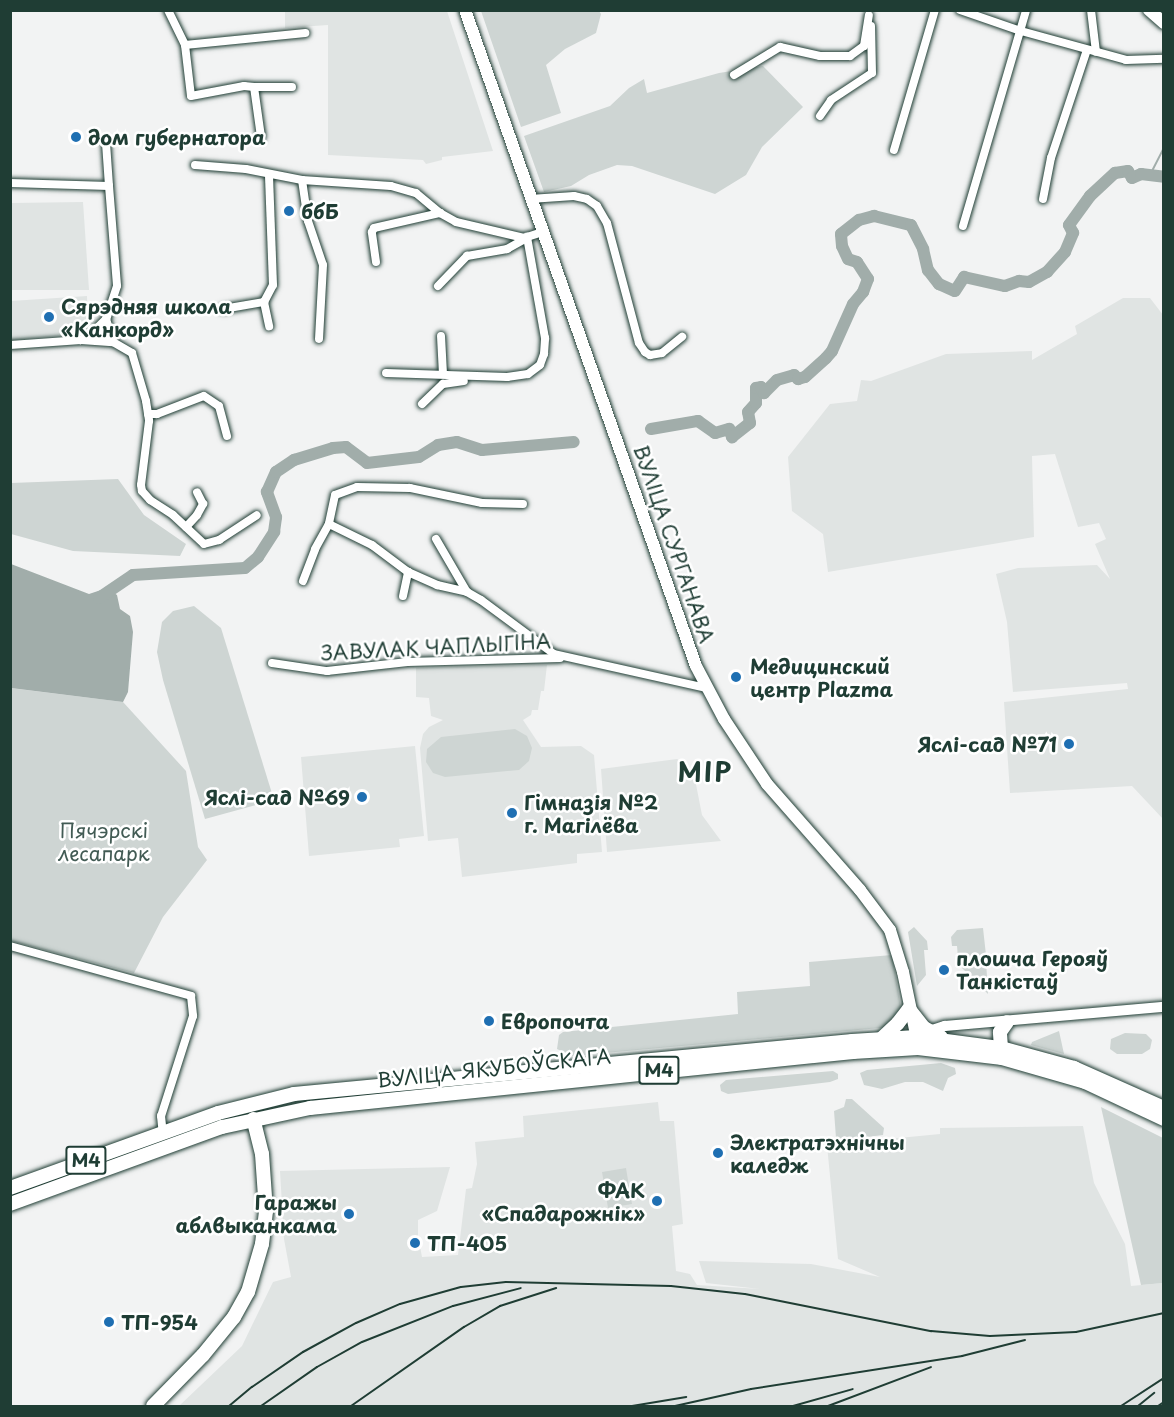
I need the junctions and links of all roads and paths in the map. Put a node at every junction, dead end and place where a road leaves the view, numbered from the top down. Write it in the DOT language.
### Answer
graph roads {
  1 [pos="465,10"];
  2 [pos="935,10"];
  3 [pos="960,10"];
  4 [pos="1026,10"];
  5 [pos="1091,10"];
  6 [pos="1149,10"];
  7 [pos="169,11"];
  8 [pos="870,13"];
  9 [pos="1164,23"];
  10 [pos="1020,31"];
  11 [pos="305,33"];
  12 [pos="185,45"];
  13 [pos="1091,51"];
  14 [pos="1164,59"];
  15 [pos="734,75"];
  16 [pos="254,87"];
  17 [pos="292,87"];
  18 [pos="820,116"];
  19 [pos="261,137"];
  20 [pos="106,143"];
  21 [pos="894,150"];
  22 [pos="195,165"];
  23 [pos="269,175"];
  24 [pos="302,180"];
  25 [pos="10,183"];
  26 [pos="109,186"];
  27 [pos="531,199"];
  28 [pos="1043,199"];
  29 [pos="440,213"];
  30 [pos="963,226"];
  31 [pos="542,232"];
  32 [pos="527,237"];
  33 [pos="376,262"];
  34 [pos="438,286"];
  35 [pos="264,302"];
  36 [pos="222,309"];
  37 [pos="106,319"];
  38 [pos="269,326"];
  39 [pos="441,336"];
  40 [pos="682,337"];
  41 [pos="319,339"];
  42 [pos="81,340"];
  43 [pos="113,342"];
  44 [pos="10,345"];
  45 [pos="386,373"];
  46 [pos="443,374"];
  47 [pos="484,377"];
  48 [pos="422,404"];
  49 [pos="148,414"];
  50 [pos="227,436"];
  51 [pos="197,492"];
  52 [pos="523,504"];
  53 [pos="257,515"];
  54 [pos="329,524"];
  55 [pos="186,527"];
  56 [pos="436,538"];
  57 [pos="408,572"];
  58 [pos="303,581"];
  59 [pos="467,592"];
  60 [pos="403,596"];
  61 [pos="566,657"];
  62 [pos="272,663"];
  63 [pos="706,688"];
  64 [pos="10,946"];
  65 [pos="1164,1006"];
  66 [pos="909,1009"];
  67 [pos="1007,1022"];
  68 [pos="929,1031"];
  69 [pos="943,1038"];
  70 [pos="881,1039"];
  71 [pos="917,1042"];
  72 [pos="1002,1053"];
  73 [pos="249,1104"];
  74 [pos="1164,1108"];
  75 [pos="253,1119"];
  76 [pos="1164,1119"];
  77 [pos="162,1133"];
  78 [pos="168,1147"];
  79 [pos="10,1188"];
  80 [pos="10,1204"];
  81 [pos="153,1407"];
  1 -- 27 [label="main road, ВУЛІЦА СУРГАНАВА"];
  2 -- 21 [label="street"];
  3 -- 10 [label="street"];
  4 -- 10 [label="street"];
  5 -- 13 [label="street"];
  6 -- 9 [label="main road"];
  7 -- 12 [label="street"];
  8 -- 15 [label="street"];
  8 -- 18 [label="street"];
  10 -- 13 [label="street"];
  10 -- 30 [label="street"];
  11 -- 12 [label="street"];
  12 -- 16 [label="street"];
  13 -- 14 [label="street"];
  13 -- 28 [label="street"];
  16 -- 17 [label="street"];
  16 -- 19 [label="street"];
  20 -- 26 [label="street"];
  22 -- 23 [label="street"];
  23 -- 24 [label="street"];
  23 -- 35 [label="street"];
  24 -- 29 [label="street"];
  24 -- 41 [label="street"];
  25 -- 26 [label="street"];
  26 -- 37 [label="street"];
  27 -- 31 [label="main road, ВУЛІЦА СУРГАНАВА"];
  27 -- 40 [label="street"];
  29 -- 32 [label="street"];
  29 -- 33 [label="street"];
  31 -- 32 [label="street"];
  31 -- 63 [label="main road, ВУЛІЦА СУРГАНАВА"];
  32 -- 34 [label="street"];
  32 -- 47 [label="street"];
  35 -- 36 [label="street"];
  35 -- 38 [label="street"];
  37 -- 42 [label="street"];
  37 -- 43 [label="street"];
  39 -- 46 [label="street"];
  42 -- 43 [label="street"];
  42 -- 44 [label="street"];
  43 -- 49 [label="street"];
  45 -- 46 [label="street"];
  46 -- 47 [label="street"];
  47 -- 48 [label="street"];
  49 -- 50 [label="street"];
  49 -- 55 [label="street"];
  51 -- 55 [label="street"];
  52 -- 54 [label="street"];
  53 -- 55 [label="street"];
  54 -- 57 [label="street"];
  54 -- 58 [label="street"];
  56 -- 59 [label="street"];
  57 -- 59 [label="street"];
  57 -- 60 [label="street"];
  59 -- 61 [label="street"];
  61 -- 62 [label="street, ЗАВУЛАК ЧАПЛЫГІНА"];
  61 -- 63 [label="street"];
  63 -- 66 [label="main road, ВУЛІЦА СУРГАНАВА"];
  64 -- 77 [label="street"];
  65 -- 67 [label="street"];
  66 -- 68 [label="main road"];
  66 -- 70 [label="main road"];
  66 -- 71 [label="main road, ВУЛІЦА СУРГАНАВА"];
  67 -- 68 [label="street"];
  67 -- 72 [label="main road"];
  68 -- 69 [label="main road"];
  68 -- 71 [label="street"];
  69 -- 71 [label="main road, ВУЛІЦА ЯКУБОЎСКАГА / М4"];
  69 -- 72 [label="main road, ВУЛІЦА ЯКУБОЎСКАГА / М4"];
  70 -- 71 [label="main road, ВУЛІЦА ЯКУБОЎСКАГА / М4"];
  70 -- 73 [label="main road, ВУЛІЦА ЯКУБОЎСКАГА / М4"];
  71 -- 72 [label="main road, ВУЛІЦА ЯКУБОЎСКАГА / М4"];
  71 -- 75 [label="main road, ВУЛІЦА ЯКУБОЎСКАГА / М4"];
  72 -- 74 [label="main road, ВУЛІЦА ЯКУБОЎСКАГА / М4"];
  72 -- 76 [label="main road, ВУЛІЦА ЯКУБОЎСКАГА / М4"];
  73 -- 75 [label="main road"];
  73 -- 77 [label="main road, ВУЛІЦА ЯКУБОЎСКАГА / М4"];
  75 -- 78 [label="main road, ВУЛІЦА ЯКУБОЎСКАГА / М4"];
  75 -- 81 [label="main road"];
  77 -- 78 [label="street"];
  77 -- 79 [label="main road, ВУЛІЦА ЯКУБОЎСКАГА / М4"];
  78 -- 80 [label="main road, ВУЛІЦА ЯКУБОЎСКАГА / М4"];
}
